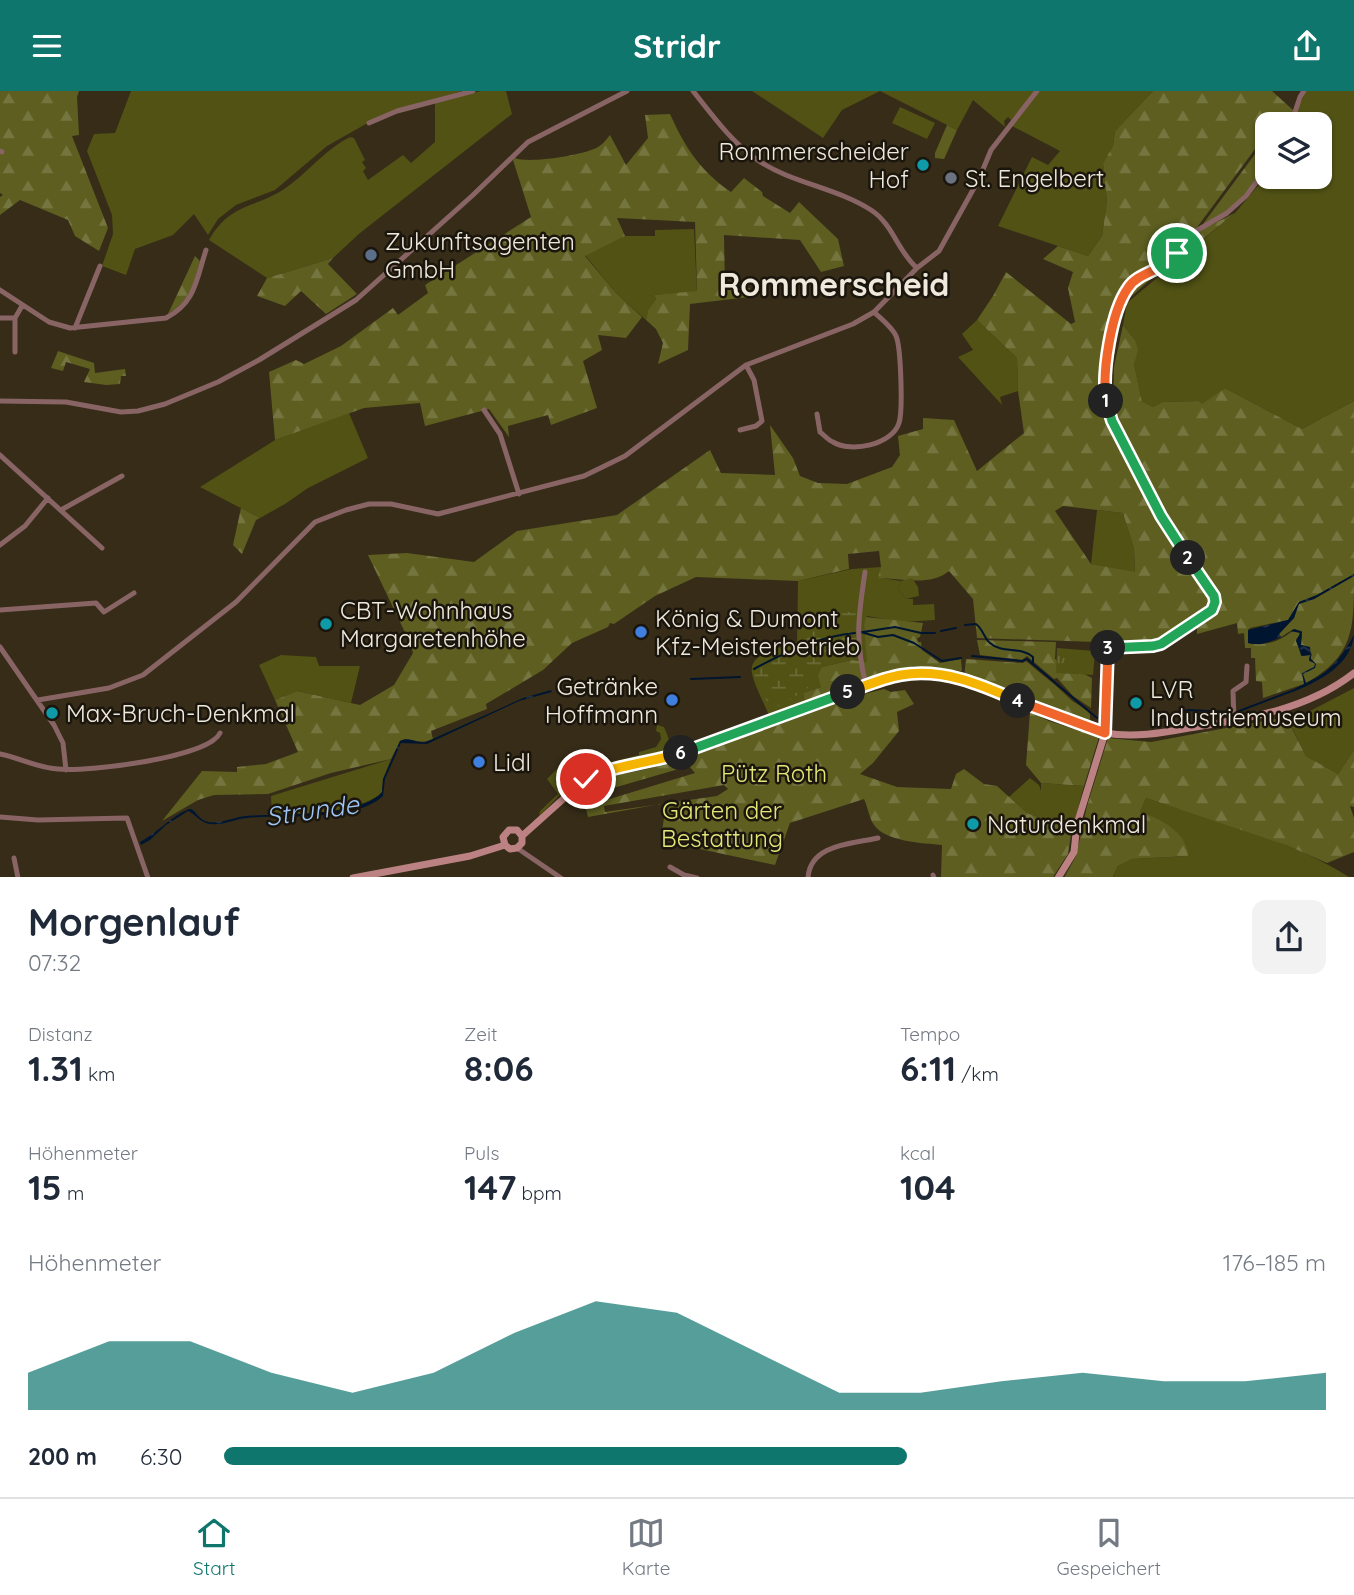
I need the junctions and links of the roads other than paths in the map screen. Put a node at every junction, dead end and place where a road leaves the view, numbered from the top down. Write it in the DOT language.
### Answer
graph roads {
  1 [pos="473,91"];
  2 [pos="627,91"];
  3 [pos="693,91"];
  4 [pos="1037,91"];
  5 [pos="1304,91"];
  6 [pos="1295,112"];
  7 [pos="369,123"];
  8 [pos="1255,184"];
  9 [pos="206,250"];
  10 [pos="100,266"];
  11 [pos="918,268"];
  12 [pos="0,290"];
  13 [pos="22,306"];
  14 [pos="874,312"];
  15 [pos="0,318"];
  16 [pos="15,319"];
  17 [pos="75,328"];
  18 [pos="15,352"];
  19 [pos="746,365"];
  20 [pos="0,401"];
  21 [pos="484,410"];
  22 [pos="817,414"];
  23 [pos="740,430"];
  24 [pos="0,455"];
  25 [pos="122,476"];
  26 [pos="519,494"];
  27 [pos="48,498"];
  28 [pos="61,510"];
  29 [pos="0,545"];
  30 [pos="102,548"];
  31 [pos="865,572"];
  32 [pos="134,593"];
  33 [pos="0,610"];
  34 [pos="0,647"];
  35 [pos="1247,666"];
  36 [pos="1354,673"];
  37 [pos="866,686"];
  38 [pos="38,700"];
  39 [pos="1234,721"];
  40 [pos="220,733"];
  41 [pos="1105,733"];
  42 [pos="0,754"];
  43 [pos="66,770"];
  44 [pos="0,817"];
  45 [pos="522,836"];
  46 [pos="878,838"];
  47 [pos="505,845"];
  48 [pos="517,848"];
  49 [pos="14,858"];
  50 [pos="670,867"];
  51 [pos="18,877"];
  52 [pos="148,877"];
  53 [pos="353,877"];
  54 [pos="561,877"];
  55 [pos="697,877"];
  56 [pos="808,877"];
  57 [pos="1058,877"];
  1 -- 7 [label="street"];
  2 -- 20 [label="street"];
  3 -- 11 [label="street"];
  4 -- 11 [label="street"];
  5 -- 6 [label="street"];
  8 -- 41 [label="street"];
  9 -- 17 [label="street"];
  10 -- 17 [label="street"];
  11 -- 14 [label="street"];
  12 -- 13 [label="street"];
  13 -- 16 [label="street"];
  13 -- 17 [label="street"];
  14 -- 19 [label="street"];
  14 -- 22 [label="street"];
  15 -- 16 [label="street"];
  16 -- 18 [label="street"];
  19 -- 23 [label="street"];
  19 -- 26 [label="street"];
  21 -- 26 [label="street"];
  24 -- 27 [label="street"];
  25 -- 28 [label="street"];
  26 -- 38 [label="street"];
  27 -- 28 [label="street"];
  27 -- 29 [label="street"];
  28 -- 30 [label="street"];
  31 -- 37 [label="street"];
  32 -- 33 [label="street"];
  34 -- 38 [label="street"];
  35 -- 39 [label="street"];
  36 -- 39 [label="main road"];
  37 -- 41 [label="main road"];
  37 -- 45 [label="main road"];
  38 -- 43 [label="street"];
  39 -- 41 [label="main road"];
  40 -- 43 [label="street"];
  41 -- 57 [label="main road"];
  42 -- 43 [label="street"];
  44 -- 52 [label="street"];
  45 -- 47 [label="main road"];
  45 -- 48 [label="main road"];
  46 -- 56 [label="street"];
  47 -- 48 [label="main road"];
  47 -- 53 [label="main road"];
  48 -- 54 [label="street"];
  49 -- 51 [label="street"];
  50 -- 55 [label="street"];
}
